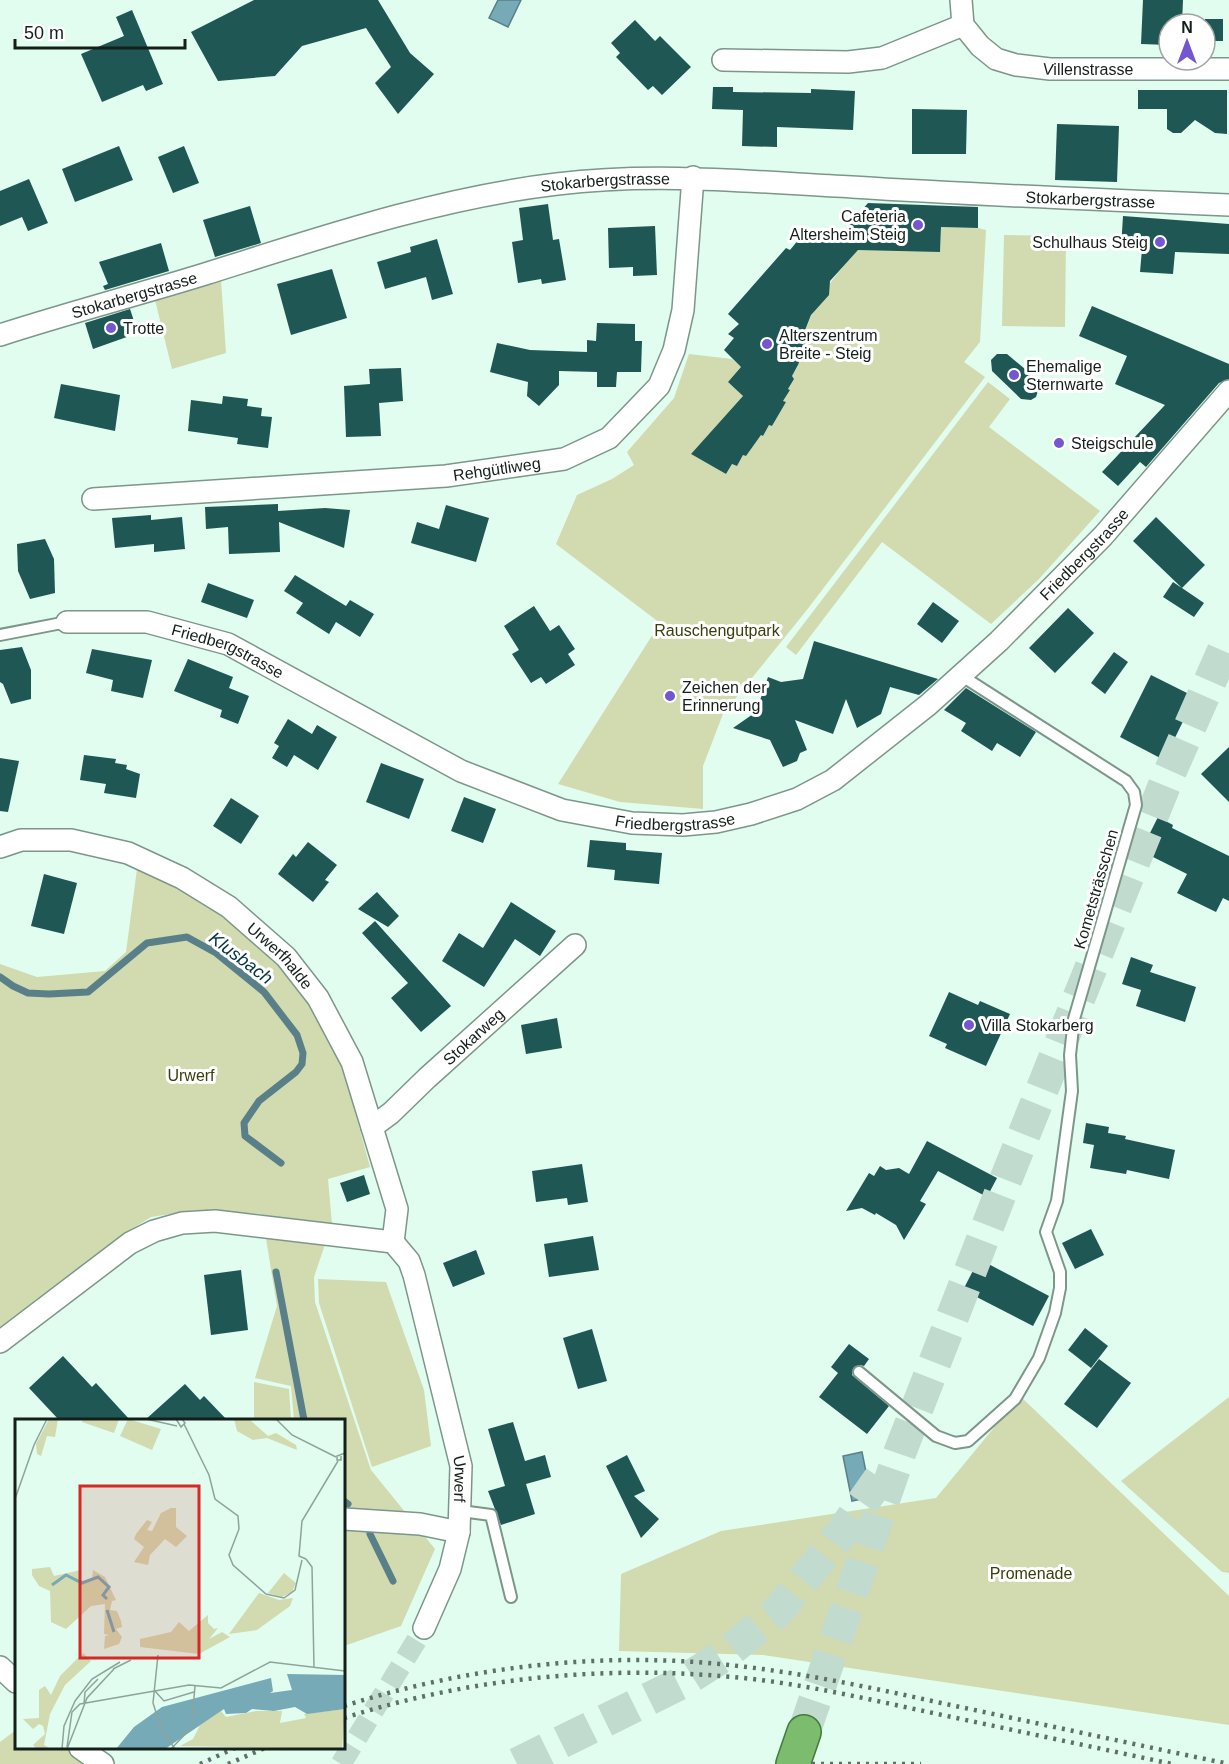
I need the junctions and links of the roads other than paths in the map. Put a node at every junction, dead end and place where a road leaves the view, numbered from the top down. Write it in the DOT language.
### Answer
graph roads {
  1 [pos="961,0"];
  2 [pos="963,25"];
  3 [pos="723,60"];
  4 [pos="1229,69"];
  5 [pos="693,177"];
  6 [pos="1229,205"];
  7 [pos="0,335"];
  8 [pos="1229,391"];
  9 [pos="93,498"];
  10 [pos="67,621"];
  11 [pos="0,635"];
  12 [pos="962,676"];
  13 [pos="0,847"];
  14 [pos="575,945"];
  15 [pos="372,1127"];
  16 [pos="393,1242"];
  17 [pos="0,1342"];
  18 [pos="859,1372"];
  19 [pos="345,1519"];
  20 [pos="460,1521"];
  21 [pos="511,1597"];
  22 [pos="424,1628"];
  23 [pos="0,1667"];
  24 [pos="15,1681"];
  25 [pos="804,1732"];
  26 [pos="81,1749"];
  27 [pos="103,1764"];
  28 [pos="793,1764"];
  1 -- 2 [label="street"];
  2 -- 3 [label="street"];
  2 -- 4 [label="street, Villenstrasse"];
  5 -- 6 [label="street, Stokarbergstrasse"];
  5 -- 7 [label="street, Stokarbergstrasse"];
  5 -- 9 [label="street, Rehgütliweg"];
  8 -- 12 [label="street, Friedbergstrasse"];
  10 -- 11 [label="lane, Friedbergstrasse"];
  10 -- 12 [label="street, Friedbergstrasse"];
  12 -- 18 [label="lane, Kometsträsschen"];
  13 -- 15 [label="street, Urwerfhalde"];
  14 -- 15 [label="street, Stokarweg"];
  15 -- 16 [label="street, Urwerfhalde"];
  16 -- 17 [label="street"];
  16 -- 20 [label="street, Urwerf"];
  19 -- 20 [label="street, Urwerf"];
  20 -- 21 [label="lane, Urwerf"];
  20 -- 22 [label="street, Urwerf"];
  23 -- 24 [label="street"];
  25 -- 28 [label="highway"];
  26 -- 27 [label="street"];
}
